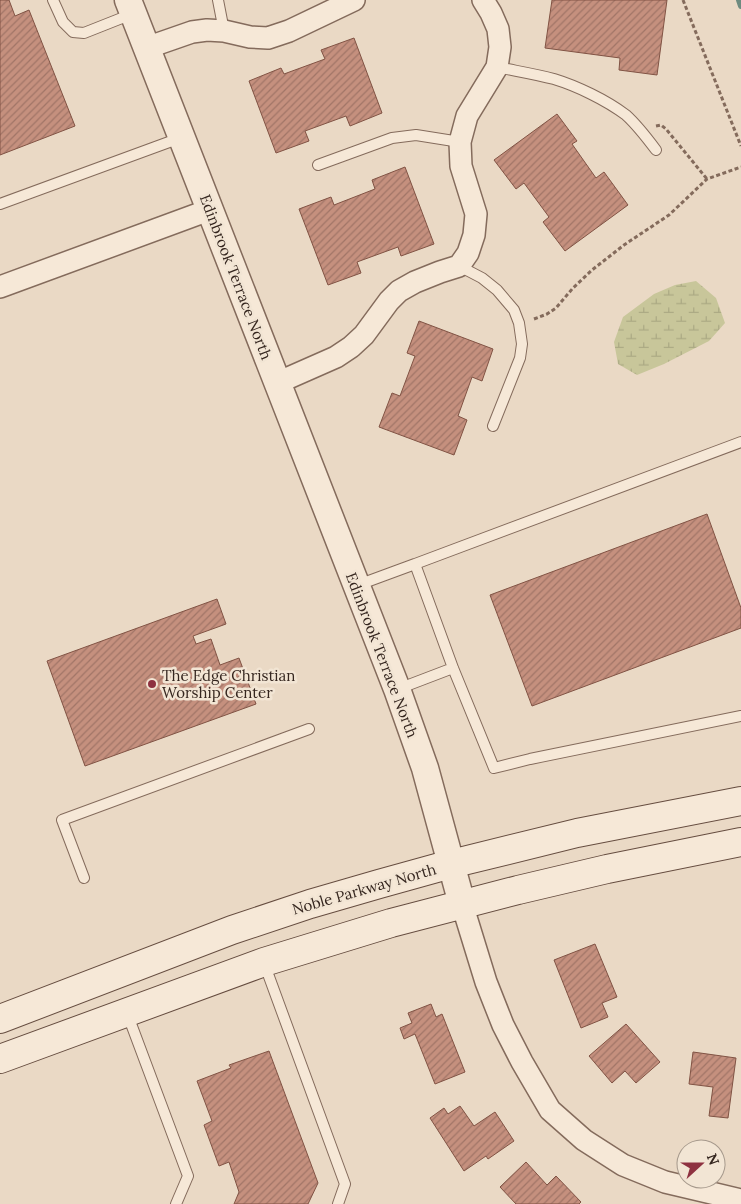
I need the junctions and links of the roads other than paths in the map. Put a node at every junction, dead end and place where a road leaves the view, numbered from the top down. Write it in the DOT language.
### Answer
graph roads {
  1 [pos="53,0"];
  2 [pos="218,0"];
  3 [pos="354,0"];
  4 [pos="483,0"];
  5 [pos="131,7"];
  6 [pos="224,31"];
  7 [pos="146,48"];
  8 [pos="497,67"];
  9 [pos="181,137"];
  10 [pos="460,142"];
  11 [pos="656,150"];
  12 [pos="318,165"];
  13 [pos="0,204"];
  14 [pos="209,210"];
  15 [pos="459,266"];
  16 [pos="0,287"];
  17 [pos="277,383"];
  18 [pos="493,426"];
  19 [pos="741,442"];
  20 [pos="415,564"];
  21 [pos="356,586"];
  22 [pos="453,668"];
  23 [pos="397,690"];
  24 [pos="741,716"];
  25 [pos="308,729"];
  26 [pos="741,801"];
  27 [pos="741,842"];
  28 [pos="451,864"];
  29 [pos="84,878"];
  30 [pos="462,904"];
  31 [pos="264,962"];
  32 [pos="127,1012"];
  33 [pos="4,1017"];
  34 [pos="0,1059"];
  35 [pos="741,1200"];
  36 [pos="176,1204"];
  37 [pos="338,1204"];
  1 -- 5 [label="lane"];
  2 -- 6 [label="lane"];
  3 -- 6 [label="street"];
  4 -- 8 [label="street"];
  5 -- 7 [label="street, Edinbrook Terrace North"];
  6 -- 7 [label="street"];
  7 -- 9 [label="street, Edinbrook Terrace North"];
  8 -- 10 [label="street"];
  8 -- 11 [label="lane"];
  9 -- 13 [label="lane"];
  9 -- 14 [label="street, Edinbrook Terrace North"];
  10 -- 12 [label="lane"];
  10 -- 15 [label="street"];
  14 -- 16 [label="street"];
  14 -- 17 [label="street, Edinbrook Terrace North"];
  15 -- 17 [label="street"];
  15 -- 18 [label="lane"];
  17 -- 21 [label="street, Edinbrook Terrace North"];
  19 -- 20 [label="lane"];
  20 -- 21 [label="lane"];
  20 -- 22 [label="lane"];
  21 -- 23 [label="street, Edinbrook Terrace North"];
  22 -- 23 [label="lane"];
  22 -- 24 [label="lane"];
  23 -- 28 [label="street, Edinbrook Terrace North"];
  25 -- 29 [label="lane"];
  26 -- 28 [label="main road, Noble Parkway North"];
  27 -- 30 [label="main road"];
  28 -- 30 [label="street, Edinbrook Terrace North"];
  28 -- 33 [label="main road, Noble Parkway North"];
  30 -- 31 [label="main road"];
  30 -- 35 [label="street, Edinbrook Terrace North"];
  31 -- 32 [label="main road"];
  31 -- 37 [label="lane"];
  32 -- 34 [label="main road"];
  32 -- 36 [label="lane"];
}
